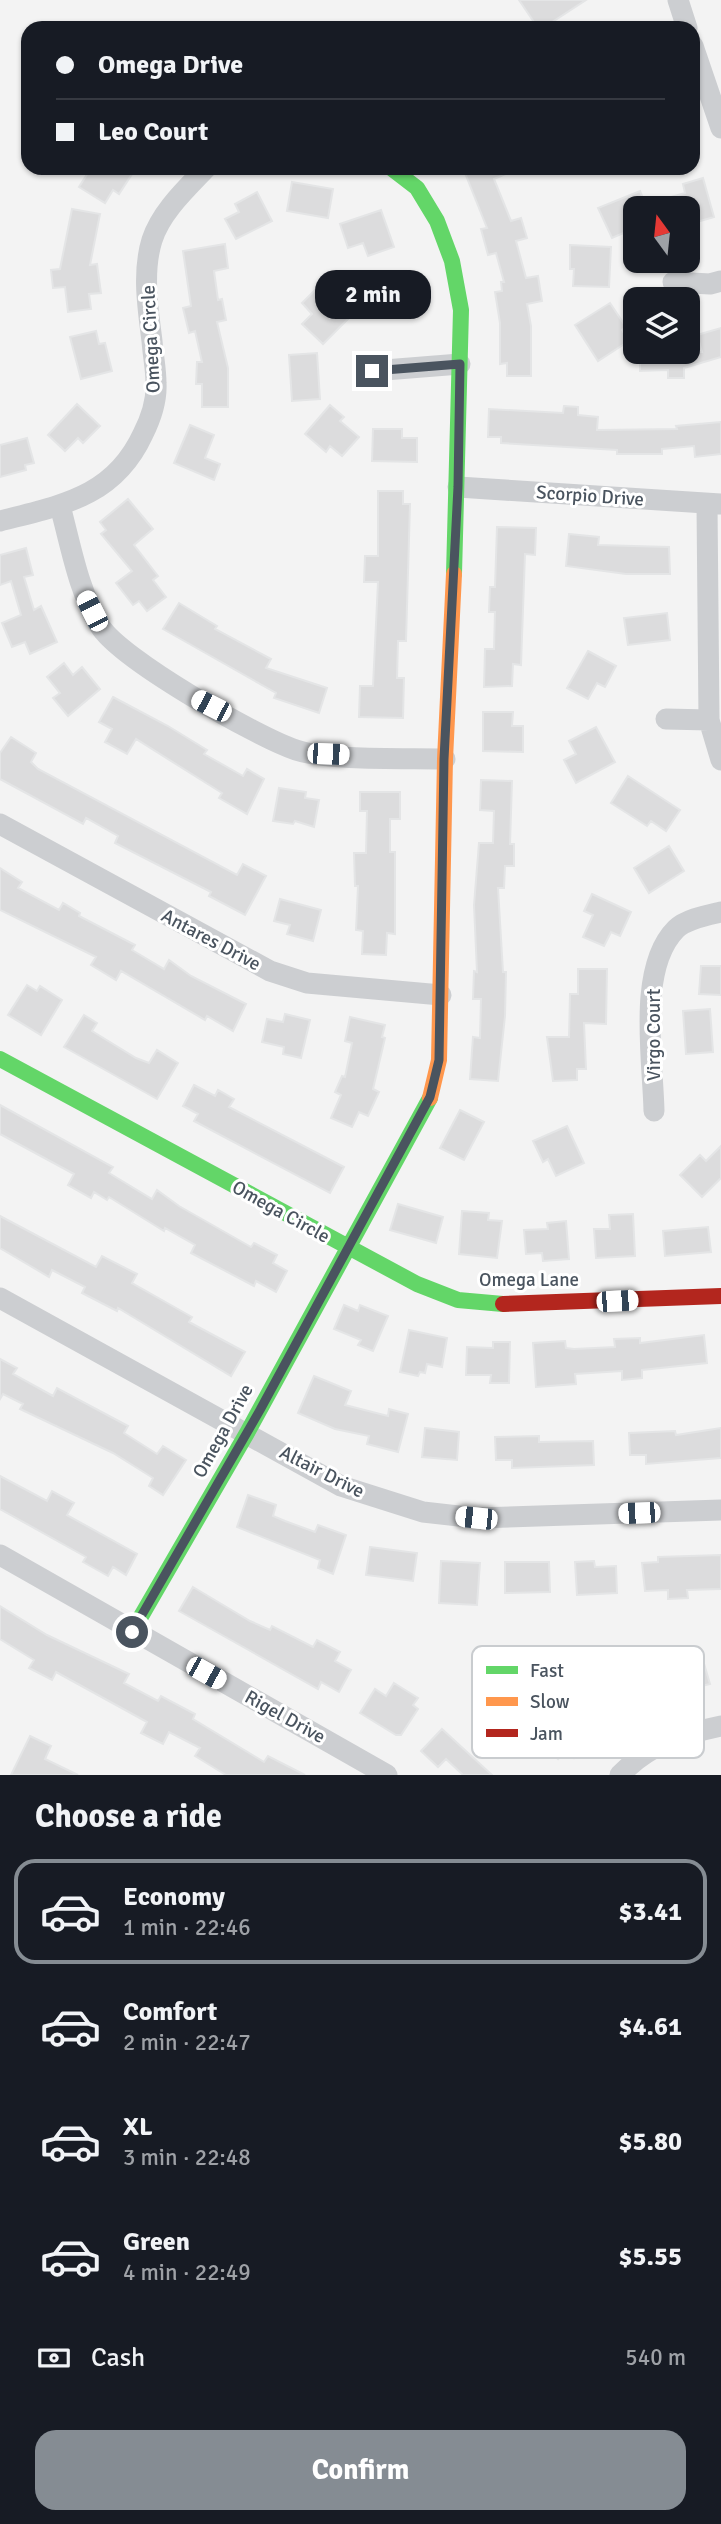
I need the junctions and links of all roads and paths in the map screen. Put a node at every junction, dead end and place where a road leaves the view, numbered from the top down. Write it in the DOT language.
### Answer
graph roads {
  1 [pos="678,0"];
  2 [pos="685,21"];
  3 [pos="700,70"];
  4 [pos="721,128"];
  5 [pos="199,175"];
  6 [pos="400,175"];
  7 [pos="721,281"];
  8 [pos="673,282"];
  9 [pos="460,364"];
  10 [pos="372,371"];
  11 [pos="458,487"];
  12 [pos="714,505"];
  13 [pos="60,506"];
  14 [pos="0,521"];
  15 [pos="666,719"];
  16 [pos="709,720"];
  17 [pos="444,759"];
  18 [pos="721,760"];
  19 [pos="0,824"];
  20 [pos="721,912"];
  21 [pos="441,995"];
  22 [pos="0,1059"];
  23 [pos="654,1111"];
  24 [pos="348,1249"];
  25 [pos="721,1296"];
  26 [pos="0,1298"];
  27 [pos="247,1433"];
  28 [pos="721,1510"];
  29 [pos="0,1555"];
  30 [pos="132,1632"];
  31 [pos="721,1726"];
  32 [pos="704,1731"];
  33 [pos="638,1758"];
  34 [pos="387,1775"];
  35 [pos="620,1775"];
  1 -- 2 [label="street"];
  3 -- 4 [label="street"];
  5 -- 13 [label="street, Omega Circle"];
  6 -- 9 [label="street, Omega Circle"];
  7 -- 8 [label="street"];
  9 -- 10 [label="street"];
  9 -- 11 [label="street, Omega Circle"];
  11 -- 12 [label="street, Scorpio Drive"];
  11 -- 17 [label="street, Omega Circle"];
  12 -- 16 [label="street"];
  13 -- 14 [label="street, Omega Circle"];
  13 -- 17 [label="street"];
  15 -- 16 [label="street"];
  16 -- 18 [label="street"];
  17 -- 21 [label="street, Omega Circle"];
  19 -- 21 [label="street, Antares Drive"];
  20 -- 23 [label="street, Virgo Court"];
  21 -- 24 [label="street, Omega Circle"];
  22 -- 24 [label="street, Omega Circle"];
  24 -- 25 [label="street, Omega Lane"];
  24 -- 27 [label="street, Omega Drive"];
  26 -- 27 [label="street, Altair Drive"];
  27 -- 28 [label="street, Altair Drive"];
  27 -- 30 [label="street, Omega Drive"];
  29 -- 30 [label="street, Rigel Drive"];
  30 -- 34 [label="street, Rigel Drive"];
  31 -- 32 [label="street"];
  33 -- 35 [label="street"];
}
